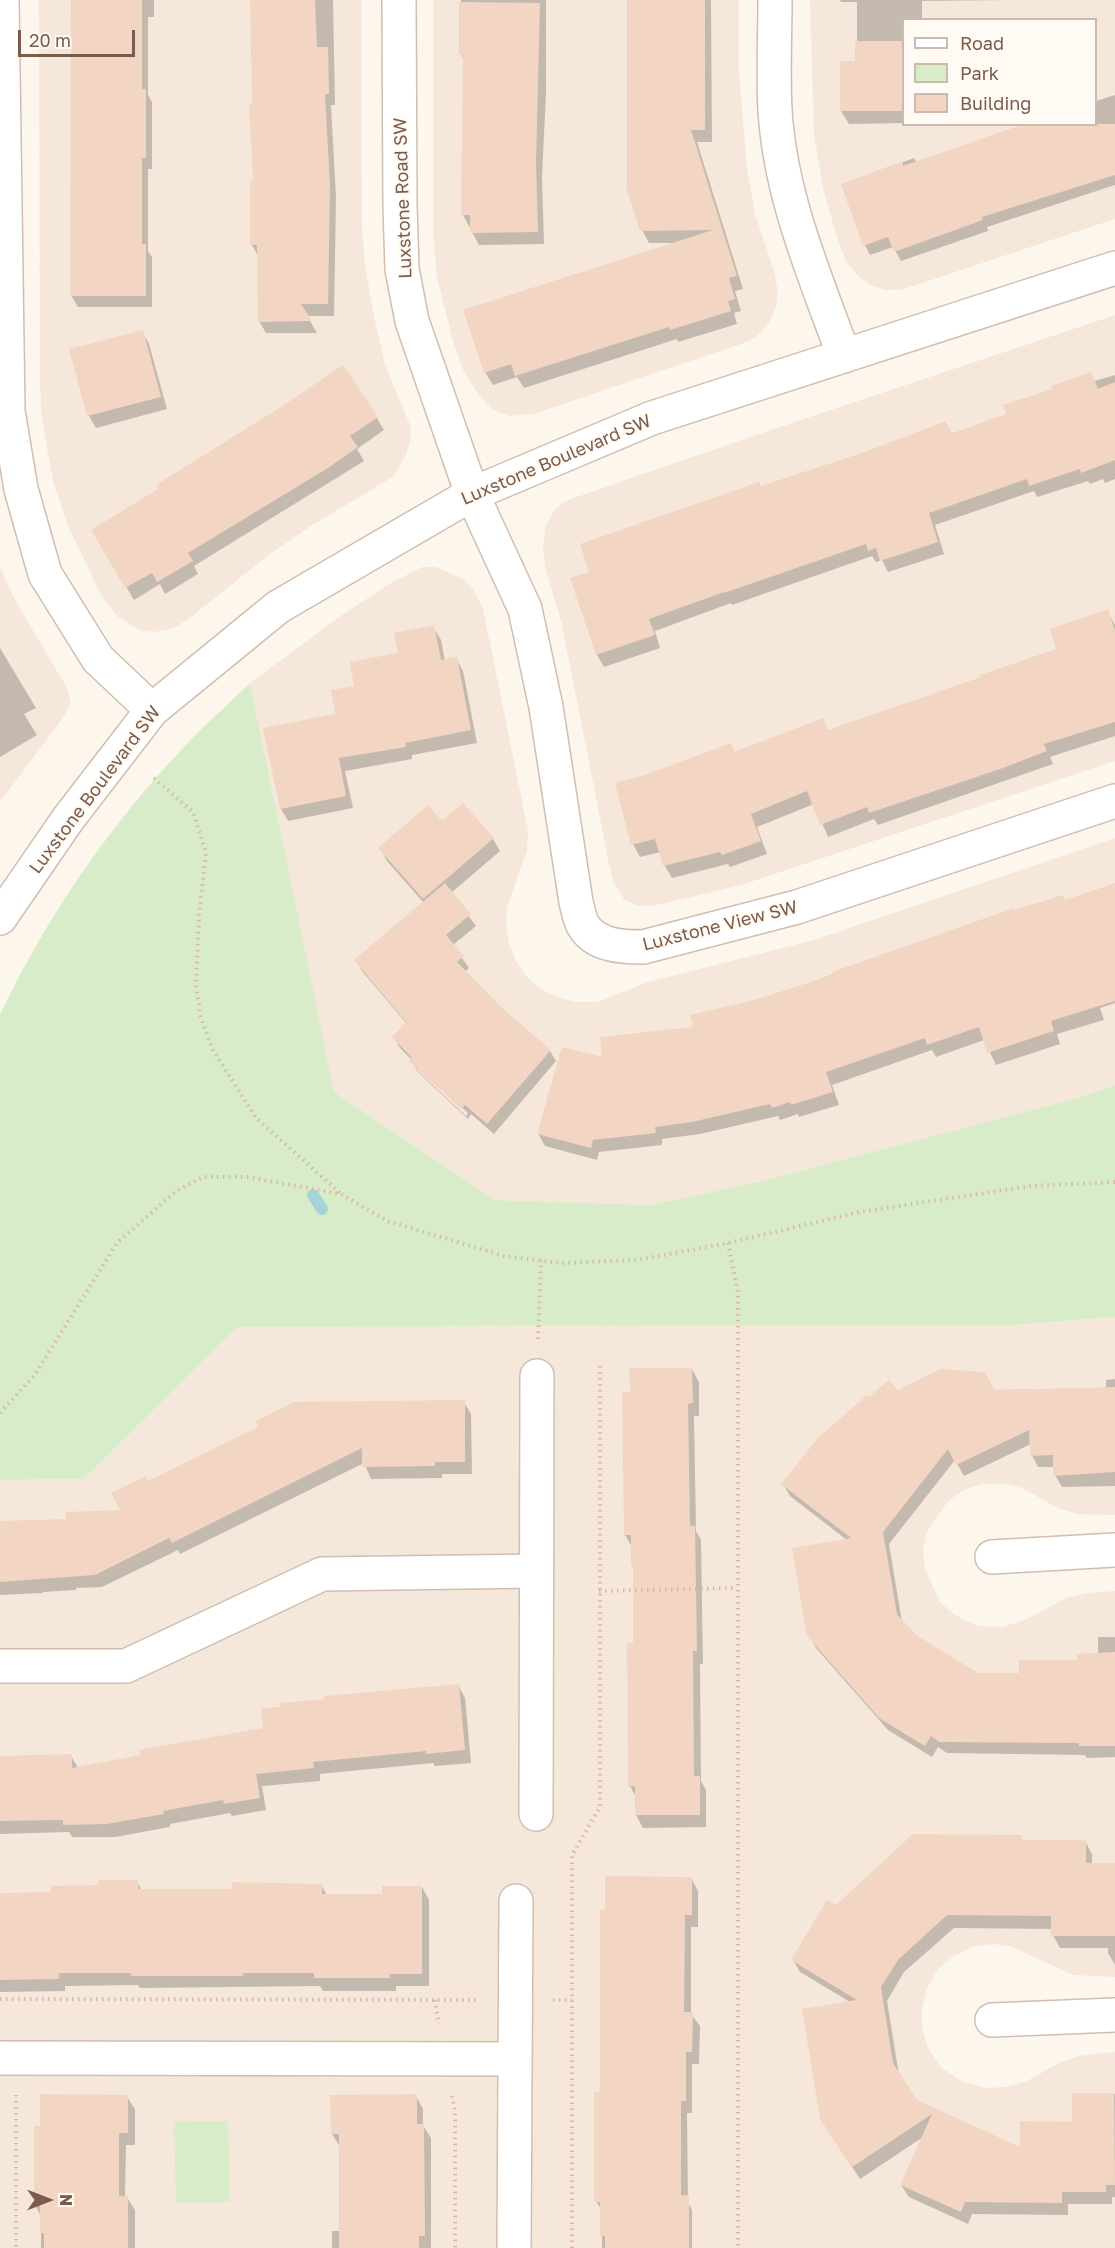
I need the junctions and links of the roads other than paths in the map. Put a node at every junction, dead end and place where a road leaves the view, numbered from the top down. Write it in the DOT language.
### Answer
graph roads {
  1 [pos="3,0"];
  2 [pos="399,0"];
  3 [pos="775,0"];
  4 [pos="1115,268"];
  5 [pos="844,356"];
  6 [pos="4,411"];
  7 [pos="472,494"];
  8 [pos="152,710"];
  9 [pos="1115,801"];
  10 [pos="0,918"];
  11 [pos="537,1376"];
  12 [pos="1115,1550"];
  13 [pos="992,1557"];
  14 [pos="536,1571"];
  15 [pos="0,1666"];
  16 [pos="536,1814"];
  17 [pos="516,1901"];
  18 [pos="1115,2015"];
  19 [pos="992,2020"];
  20 [pos="8,2058"];
  21 [pos="515,2059"];
  22 [pos="514,2248"];
  1 -- 6 [label="street"];
  2 -- 7 [label="street, Luxstone Road SW"];
  3 -- 5 [label="street"];
  4 -- 5 [label="street, Luxstone Boulevard SW"];
  5 -- 7 [label="street, Luxstone Boulevard SW"];
  6 -- 8 [label="street"];
  7 -- 8 [label="street, Luxstone Boulevard SW"];
  7 -- 9 [label="street, Luxstone View SW"];
  8 -- 10 [label="street, Luxstone Boulevard SW"];
  11 -- 14 [label="street"];
  12 -- 13 [label="street"];
  14 -- 15 [label="street"];
  14 -- 16 [label="street"];
  17 -- 21 [label="street"];
  18 -- 19 [label="street"];
  20 -- 21 [label="street"];
  21 -- 22 [label="street"];
}
